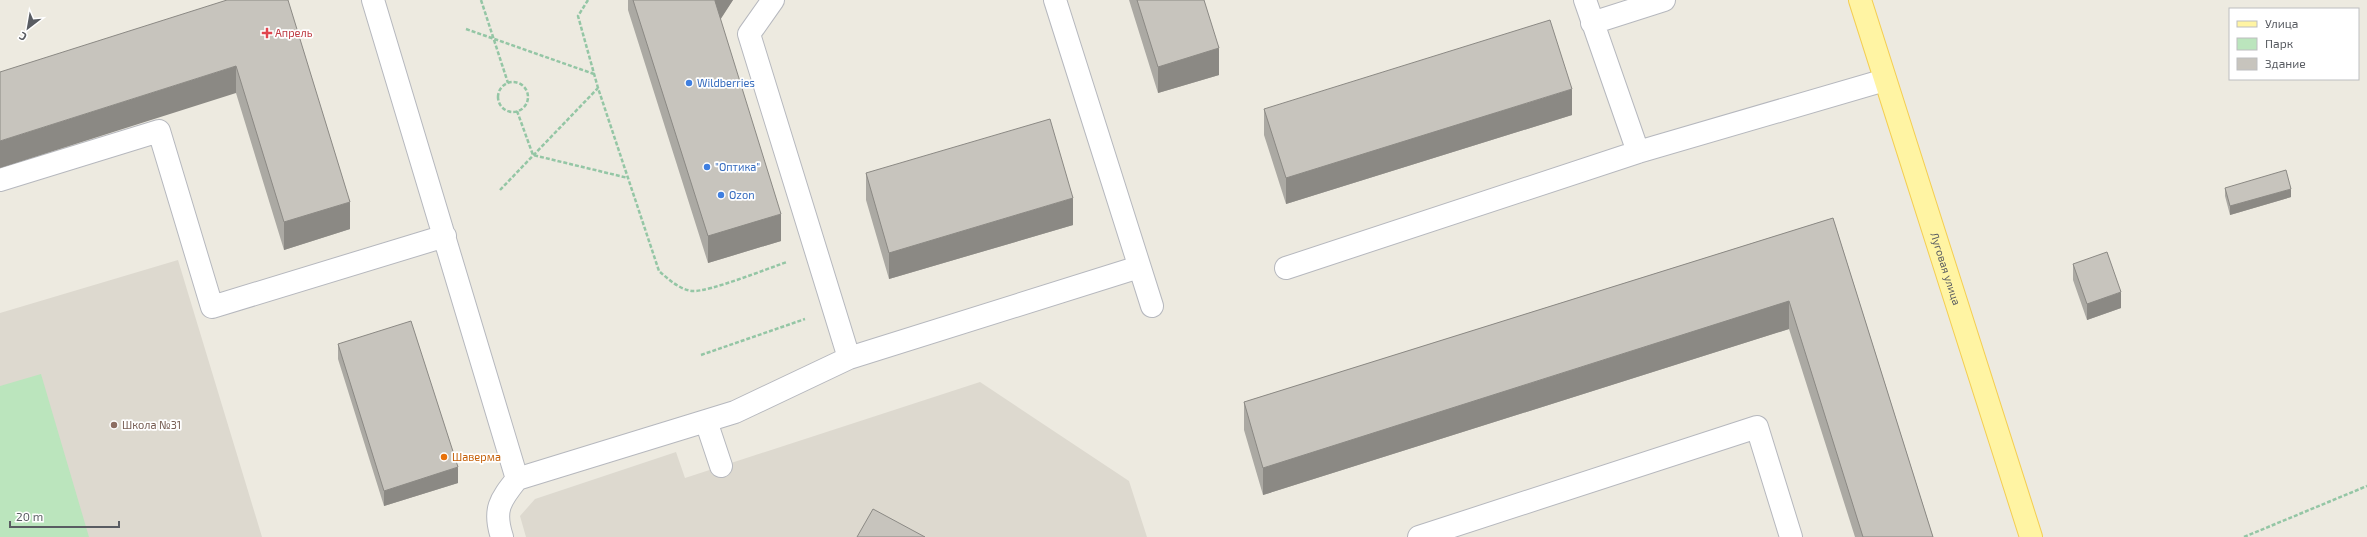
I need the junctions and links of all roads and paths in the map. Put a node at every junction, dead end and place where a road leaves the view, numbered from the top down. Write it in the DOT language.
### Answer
graph roads {
  1 [pos="372,0"];
  2 [pos="481,0"];
  3 [pos="588,0"];
  4 [pos="773,0"];
  5 [pos="1056,0"];
  6 [pos="1585,0"];
  7 [pos="1664,0"];
  8 [pos="1860,0"];
  9 [pos="1592,23"];
  10 [pos="466,29"];
  11 [pos="494,39"];
  12 [pos="594,74"];
  13 [pos="1885,80"];
  14 [pos="508,83"];
  15 [pos="598,88"];
  16 [pos="517,111"];
  17 [pos="1638,152"];
  18 [pos="532,155"];
  19 [pos="628,178"];
  20 [pos="0,180"];
  21 [pos="500,190"];
  22 [pos="445,236"];
  23 [pos="790,261"];
  24 [pos="1140,267"];
  25 [pos="1286,268"];
  26 [pos="1152,306"];
  27 [pos="809,318"];
  28 [pos="702,355"];
  29 [pos="850,358"];
  30 [pos="706,422"];
  31 [pos="721,466"];
  32 [pos="517,479"];
  33 [pos="2367,486"];
  34 [pos="502,537"];
  35 [pos="1419,537"];
  36 [pos="1791,537"];
  37 [pos="2031,537"];
  38 [pos="2244,537"];
  1 -- 22 [label="lane"];
  2 -- 11 [label="path"];
  3 -- 12 [label="path"];
  4 -- 29 [label="lane"];
  5 -- 24 [label="lane"];
  6 -- 9 [label="lane"];
  7 -- 9 [label="lane"];
  8 -- 13 [label="main road, Луговая улица"];
  9 -- 17 [label="lane"];
  10 -- 11 [label="path"];
  11 -- 12 [label="path"];
  11 -- 14 [label="path"];
  12 -- 15 [label="path"];
  13 -- 17 [label="lane"];
  13 -- 37 [label="main road, Луговая улица"];
  14 -- 16 [label="path"];
  14 -- 16 [label="path"];
  15 -- 18 [label="path"];
  15 -- 19 [label="path"];
  16 -- 18 [label="path"];
  17 -- 25 [label="lane"];
  18 -- 19 [label="path"];
  18 -- 21 [label="path"];
  19 -- 23 [label="path"];
  20 -- 22 [label="lane"];
  22 -- 32 [label="lane"];
  24 -- 26 [label="lane"];
  24 -- 29 [label="lane"];
  27 -- 28 [label="path"];
  29 -- 30 [label="lane"];
  30 -- 31 [label="lane"];
  30 -- 32 [label="lane"];
  32 -- 34 [label="lane"];
  33 -- 38 [label="path"];
  35 -- 36 [label="lane"];
}
